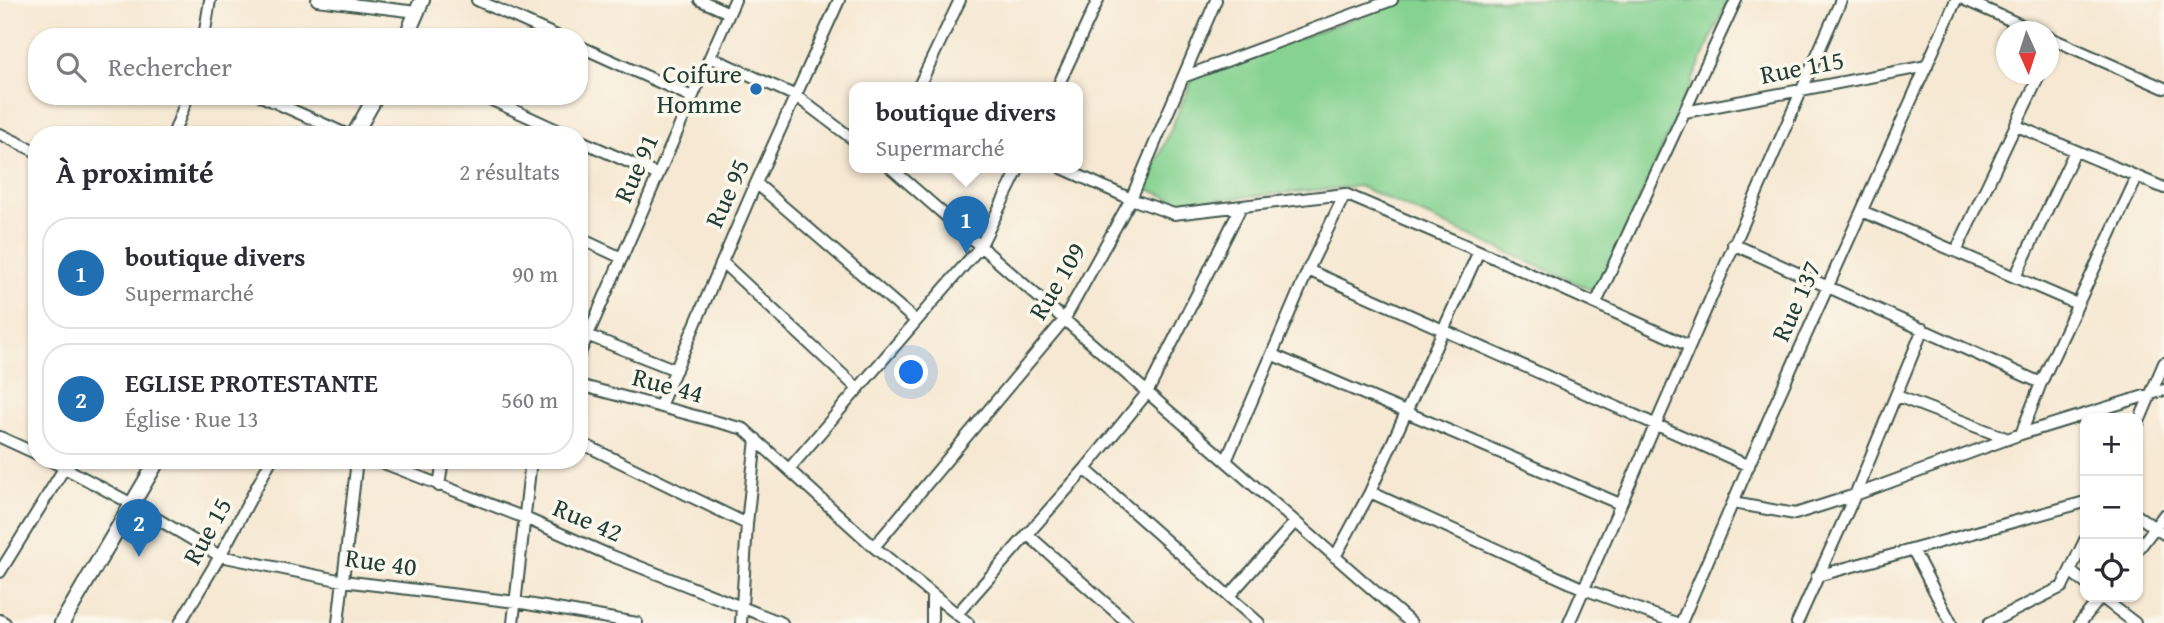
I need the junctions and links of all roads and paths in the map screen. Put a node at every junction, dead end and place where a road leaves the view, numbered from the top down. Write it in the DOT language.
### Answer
graph roads {
  1 [pos="210,0"];
  2 [pos="317,0"];
  3 [pos="477,0"];
  4 [pos="700,0"];
  5 [pos="735,0"];
  6 [pos="839,0"];
  7 [pos="960,0"];
  8 [pos="1098,0"];
  9 [pos="1216,0"];
  10 [pos="1392,0"];
  11 [pos="1736,0"];
  12 [pos="1841,0"];
  13 [pos="1956,0"];
  14 [pos="1965,0"];
  15 [pos="354,2"];
  16 [pos="1374,2"];
  17 [pos="419,6"];
  18 [pos="729,13"];
  19 [pos="2012,21"];
  20 [pos="205,28"];
  21 [pos="410,28"];
  22 [pos="539,28"];
  23 [pos="2059,41"];
  24 [pos="588,50"];
  25 [pos="710,57"];
  26 [pos="1927,66"];
  27 [pos="1183,77"];
  28 [pos="921,82"];
  29 [pos="1060,82"];
  30 [pos="2036,84"];
  31 [pos="2164,88"];
  32 [pos="1801,90"];
  33 [pos="796,96"];
  34 [pos="692,97"];
  35 [pos="185,105"];
  36 [pos="281,105"];
  37 [pos="371,105"];
  38 [pos="503,105"];
  39 [pos="1685,112"];
  40 [pos="176,126"];
  41 [pos="328,126"];
  42 [pos="359,126"];
  43 [pos="548,126"];
  44 [pos="2017,126"];
  45 [pos="0,134"];
  46 [pos="849,136"];
  47 [pos="588,144"];
  48 [pos="28,148"];
  49 [pos="2075,151"];
  50 [pos="897,173"];
  51 [pos="1017,173"];
  52 [pos="1073,173"];
  53 [pos="658,175"];
  54 [pos="2137,177"];
  55 [pos="756,183"];
  56 [pos="2164,188"];
  57 [pos="1345,194"];
  58 [pos="1131,199"];
  59 [pos="1241,207"];
  60 [pos="1862,211"];
  61 [pos="588,242"];
  62 [pos="1733,244"];
  63 [pos="980,247"];
  64 [pos="1479,251"];
  65 [pos="1956,251"];
  66 [pos="622,258"];
  67 [pos="722,262"];
  68 [pos="1308,270"];
  69 [pos="2015,277"];
  70 [pos="1828,287"];
  71 [pos="1596,303"];
  72 [pos="2077,304"];
  73 [pos="1064,320"];
  74 [pos="916,321"];
  75 [pos="588,326"];
  76 [pos="1923,329"];
  77 [pos="1443,330"];
  78 [pos="588,336"];
  79 [pos="1689,346"];
  80 [pos="1273,355"];
  81 [pos="2164,363"];
  82 [pos="676,370"];
  83 [pos="2041,383"];
  84 [pos="588,387"];
  85 [pos="858,388"];
  86 [pos="2164,390"];
  87 [pos="1147,393"];
  88 [pos="2150,395"];
  89 [pos="1896,396"];
  90 [pos="660,407"];
  91 [pos="1406,412"];
  92 [pos="2143,413"];
  93 [pos="1655,424"];
  94 [pos="2021,434"];
  95 [pos="0,438"];
  96 [pos="756,439"];
  97 [pos="2008,439"];
  98 [pos="588,446"];
  99 [pos="28,450"];
  100 [pos="1226,461"];
  101 [pos="1749,466"];
  102 [pos="64,469"];
  103 [pos="69,469"];
  104 [pos="153,469"];
  105 [pos="266,469"];
  106 [pos="356,469"];
  107 [pos="398,469"];
  108 [pos="442,469"];
  109 [pos="530,469"];
  110 [pos="789,469"];
  111 [pos="1085,469"];
  112 [pos="439,486"];
  113 [pos="1370,492"];
  114 [pos="1855,495"];
  115 [pos="1733,503"];
  116 [pos="2080,503"];
  117 [pos="132,504"];
  118 [pos="1620,504"];
  119 [pos="2164,515"];
  120 [pos="525,518"];
  121 [pos="2143,519"];
  122 [pos="1295,522"];
  123 [pos="747,524"];
  124 [pos="2160,531"];
  125 [pos="1027,534"];
  126 [pos="2143,546"];
  127 [pos="874,547"];
  128 [pos="1913,550"];
  129 [pos="2080,550"];
  130 [pos="220,556"];
  131 [pos="1335,556"];
  132 [pos="2070,571"];
  133 [pos="0,572"];
  134 [pos="1817,576"];
  135 [pos="2080,579"];
  136 [pos="343,581"];
  137 [pos="1584,589"];
  138 [pos="932,595"];
  139 [pos="1229,596"];
  140 [pos="516,602"];
  141 [pos="2097,602"];
  142 [pos="2108,602"];
  143 [pos="742,606"];
  144 [pos="957,614"];
  145 [pos="0,620"];
  146 [pos="5,623"];
  147 [pos="62,623"];
  148 [pos="180,623"];
  149 [pos="338,623"];
  150 [pos="513,623"];
  151 [pos="638,623"];
  152 [pos="741,623"];
  153 [pos="782,623"];
  154 [pos="932,623"];
  155 [pos="968,623"];
  156 [pos="1128,623"];
  157 [pos="1259,623"];
  158 [pos="1411,623"];
  159 [pos="1569,623"];
  160 [pos="1679,623"];
  161 [pos="1797,623"];
  162 [pos="1951,623"];
  163 [pos="1989,623"];
  164 [pos="2080,623"];
  165 [pos="2135,623"];
  1 -- 20 [label="street"];
  2 -- 15 [label="street"];
  3 -- 22 [label="street"];
  4 -- 18 [label="street"];
  5 -- 18 [label="street, Rue 91"];
  6 -- 33 [label="street, Rue 95"];
  7 -- 28 [label="street"];
  8 -- 29 [label="street"];
  9 -- 27 [label="street, Rue 109"];
  10 -- 16 [label="street"];
  11 -- 39 [label="street"];
  12 -- 32 [label="street"];
  13 -- 26 [label="street, Rue 137"];
  14 -- 19 [label="street"];
  15 -- 17 [label="street"];
  16 -- 27 [label="street"];
  17 -- 21 [label="street"];
  18 -- 25 [label="street, Rue 91"];
  23 -- 31 [label="street"];
  24 -- 34 [label="street"];
  25 -- 33 [label="street"];
  25 -- 34 [label="street, Rue 91"];
  26 -- 32 [label="street, Rue 115"];
  26 -- 60 [label="street, Rue 137"];
  27 -- 58 [label="street, Rue 109"];
  30 -- 44 [label="street"];
  32 -- 39 [label="street, Rue 115"];
  32 -- 62 [label="street"];
  33 -- 46 [label="street"];
  33 -- 55 [label="street, Rue 95"];
  34 -- 53 [label="street, Rue 91"];
  35 -- 40 [label="street"];
  36 -- 41 [label="street"];
  37 -- 42 [label="street"];
  38 -- 43 [label="street"];
  39 -- 71 [label="street"];
  44 -- 49 [label="street"];
  44 -- 65 [label="street"];
  45 -- 48 [label="street"];
  47 -- 53 [label="street"];
  49 -- 54 [label="street"];
  49 -- 69 [label="street"];
  50 -- 63 [label="street"];
  51 -- 63 [label="street"];
  52 -- 58 [label="street"];
  53 -- 66 [label="street, Rue 91"];
  54 -- 56 [label="street"];
  54 -- 72 [label="street"];
  55 -- 67 [label="street, Rue 95"];
  55 -- 74 [label="street"];
  57 -- 59 [label="street"];
  57 -- 64 [label="street"];
  57 -- 68 [label="street"];
  58 -- 59 [label="street"];
  58 -- 73 [label="street, Rue 109"];
  59 -- 87 [label="street"];
  60 -- 65 [label="street"];
  60 -- 70 [label="street, Rue 137"];
  61 -- 66 [label="street"];
  62 -- 70 [label="street"];
  62 -- 79 [label="street"];
  63 -- 73 [label="street"];
  63 -- 74 [label="street"];
  64 -- 71 [label="street"];
  64 -- 77 [label="street"];
  65 -- 69 [label="street"];
  66 -- 75 [label="street, Rue 91"];
  67 -- 82 [label="street, Rue 95"];
  67 -- 85 [label="street"];
  68 -- 77 [label="street"];
  68 -- 80 [label="street"];
  69 -- 72 [label="street"];
  70 -- 76 [label="street"];
  70 -- 101 [label="street, Rue 137"];
  71 -- 79 [label="street"];
  72 -- 83 [label="street"];
  73 -- 87 [label="street"];
  73 -- 127 [label="street, Rue 109"];
  74 -- 85 [label="street"];
  76 -- 83 [label="street"];
  76 -- 89 [label="street"];
  77 -- 91 [label="street"];
  77 -- 93 [label="street"];
  78 -- 82 [label="street"];
  79 -- 93 [label="street"];
  80 -- 91 [label="street"];
  80 -- 100 [label="street"];
  81 -- 88 [label="street"];
  82 -- 90 [label="street, Rue 95"];
  83 -- 94 [label="street"];
  84 -- 90 [label="street, Rue 44"];
  85 -- 110 [label="street"];
  86 -- 88 [label="street"];
  87 -- 100 [label="street"];
  87 -- 111 [label="street"];
  88 -- 92 [label="street"];
  88 -- 94 [label="street"];
  89 -- 97 [label="street"];
  89 -- 114 [label="street"];
  90 -- 96 [label="street, Rue 44"];
  91 -- 113 [label="street"];
  91 -- 118 [label="street"];
  93 -- 101 [label="street"];
  93 -- 118 [label="street"];
  94 -- 97 [label="street"];
  95 -- 99 [label="street"];
  96 -- 110 [label="street"];
  96 -- 123 [label="street"];
  97 -- 114 [label="street"];
  98 -- 123 [label="street"];
  100 -- 122 [label="street"];
  101 -- 115 [label="street, Rue 137"];
  102 -- 133 [label="street"];
  103 -- 117 [label="street, Rue 40"];
  104 -- 117 [label="street"];
  105 -- 130 [label="street, Rue 15"];
  106 -- 136 [label="street"];
  107 -- 112 [label="street, Rue 42"];
  108 -- 112 [label="street"];
  109 -- 120 [label="street"];
  110 -- 127 [label="street"];
  111 -- 125 [label="street"];
  111 -- 139 [label="street"];
  112 -- 120 [label="street, Rue 42"];
  113 -- 131 [label="street"];
  113 -- 137 [label="street"];
  114 -- 115 [label="street"];
  114 -- 134 [label="street"];
  115 -- 160 [label="street, Rue 137"];
  116 -- 128 [label="street"];
  117 -- 130 [label="street, Rue 40"];
  117 -- 147 [label="street"];
  118 -- 137 [label="street"];
  119 -- 124 [label="street"];
  120 -- 140 [label="street"];
  120 -- 143 [label="street, Rue 42"];
  121 -- 124 [label="street"];
  122 -- 131 [label="street"];
  122 -- 139 [label="street"];
  123 -- 143 [label="street"];
  124 -- 126 [label="street"];
  125 -- 144 [label="street"];
  125 -- 156 [label="street"];
  127 -- 138 [label="street"];
  128 -- 134 [label="street"];
  128 -- 162 [label="street"];
  129 -- 132 [label="street"];
  130 -- 136 [label="street, Rue 40"];
  130 -- 148 [label="street, Rue 15"];
  131 -- 158 [label="street"];
  132 -- 135 [label="street"];
  132 -- 163 [label="street"];
  134 -- 161 [label="street"];
  136 -- 140 [label="street, Rue 40"];
  136 -- 149 [label="street"];
  137 -- 159 [label="street"];
  137 -- 160 [label="street"];
  138 -- 144 [label="street"];
  138 -- 154 [label="street"];
  139 -- 157 [label="street"];
  140 -- 150 [label="street"];
  140 -- 151 [label="street, Rue 40"];
  141 -- 164 [label="street"];
  142 -- 165 [label="street"];
  143 -- 152 [label="street"];
  143 -- 153 [label="street, Rue 42"];
  144 -- 155 [label="street"];
  145 -- 146 [label="street"];
}
